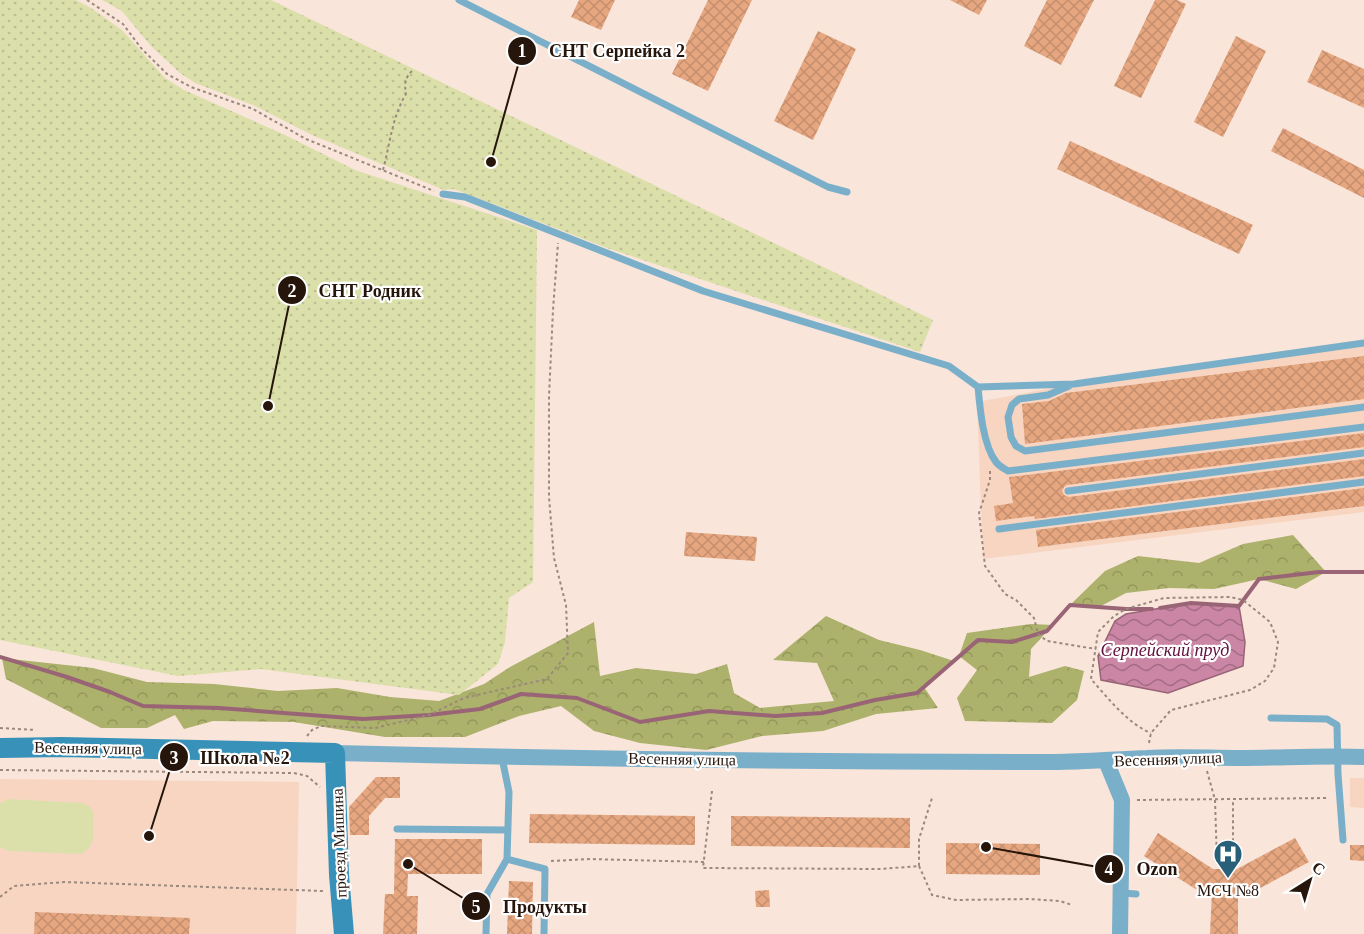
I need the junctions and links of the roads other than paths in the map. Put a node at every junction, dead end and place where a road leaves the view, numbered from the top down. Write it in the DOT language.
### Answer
graph roads {
  1 [pos="459,0"];
  2 [pos="847,192"];
  3 [pos="443,194"];
  4 [pos="1364,344"];
  5 [pos="1074,384"];
  6 [pos="978,387"];
  7 [pos="1364,407"];
  8 [pos="1364,427"];
  9 [pos="1364,453"];
  10 [pos="1364,482"];
  11 [pos="1068,491"];
  12 [pos="999,529"];
  13 [pos="1271,717"];
  14 [pos="0,748"];
  15 [pos="335,753"];
  16 [pos="1338,756"];
  17 [pos="501,757"];
  18 [pos="1364,757"];
  19 [pos="1106,761"];
  20 [pos="397,829"];
  21 [pos="508,830"];
  22 [pos="1343,840"];
  23 [pos="507,859"];
  24 [pos="344,934"];
  25 [pos="486,934"];
  26 [pos="544,934"];
  27 [pos="1120,934"];
  1 -- 2 [label="lane"];
  3 -- 6 [label="lane"];
  4 -- 5 [label="lane"];
  5 -- 6 [label="lane"];
  5 -- 7 [label="lane"];
  6 -- 8 [label="lane"];
  9 -- 11 [label="lane"];
  10 -- 12 [label="lane"];
  13 -- 16 [label="lane"];
  14 -- 15 [label="main road, Весенняя улица"];
  15 -- 17 [label="street, Весенняя улица"];
  15 -- 24 [label="main road, проезд Мишина"];
  16 -- 18 [label="street, Весенняя улица"];
  16 -- 19 [label="street, Весенняя улица"];
  16 -- 22 [label="lane"];
  17 -- 19 [label="street, Весенняя улица"];
  17 -- 21 [label="lane"];
  19 -- 27 [label="street"];
  20 -- 21 [label="lane"];
  21 -- 23 [label="lane"];
  23 -- 25 [label="lane"];
  23 -- 26 [label="lane"];
}
